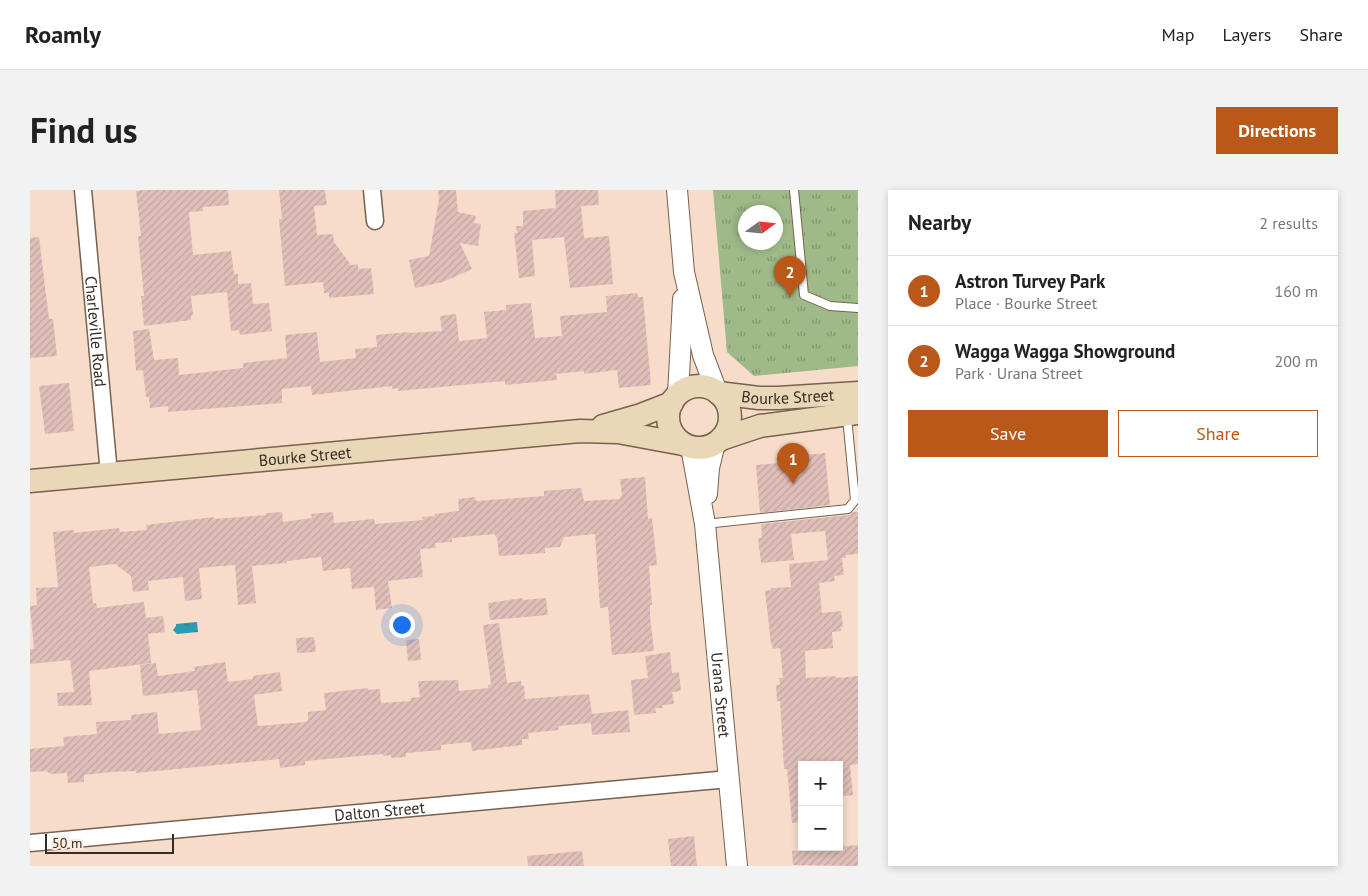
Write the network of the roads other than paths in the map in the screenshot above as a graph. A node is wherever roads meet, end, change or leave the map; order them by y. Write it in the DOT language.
graph roads {
  1 [pos="83,190"];
  2 [pos="372,190"];
  3 [pos="677,190"];
  4 [pos="794,190"];
  5 [pos="375,221"];
  6 [pos="684,272"];
  7 [pos="858,308"];
  8 [pos="717,393"];
  9 [pos="858,393"];
  10 [pos="675,399"];
  11 [pos="852,414"];
  12 [pos="580,431"];
  13 [pos="718,441"];
  14 [pos="687,445"];
  15 [pos="110,474"];
  16 [pos="30,481"];
  17 [pos="705,524"];
  18 [pos="729,780"];
  19 [pos="30,843"];
  20 [pos="737,866"];
  1 -- 15 [label="street, Charleville Road"];
  2 -- 5 [label="street"];
  3 -- 6 [label="street"];
  4 -- 7 [label="lane"];
  6 -- 8 [label="street"];
  6 -- 10 [label="street"];
  8 -- 9 [label="main road, Bourke Street"];
  8 -- 10 [label="main road"];
  8 -- 13 [label="main road"];
  10 -- 12 [label="main road, Bourke Street"];
  10 -- 14 [label="main road"];
  11 -- 13 [label="main road, Bourke Street"];
  11 -- 17 [label="lane"];
  12 -- 14 [label="main road, Bourke Street"];
  12 -- 15 [label="main road, Bourke Street"];
  13 -- 14 [label="main road"];
  13 -- 17 [label="street, Urana Street"];
  14 -- 17 [label="street, Urana Street"];
  15 -- 16 [label="main road, Bourke Street"];
  17 -- 18 [label="street, Urana Street"];
  18 -- 19 [label="street, Dalton Street"];
  18 -- 20 [label="street, Urana Street"];
}
